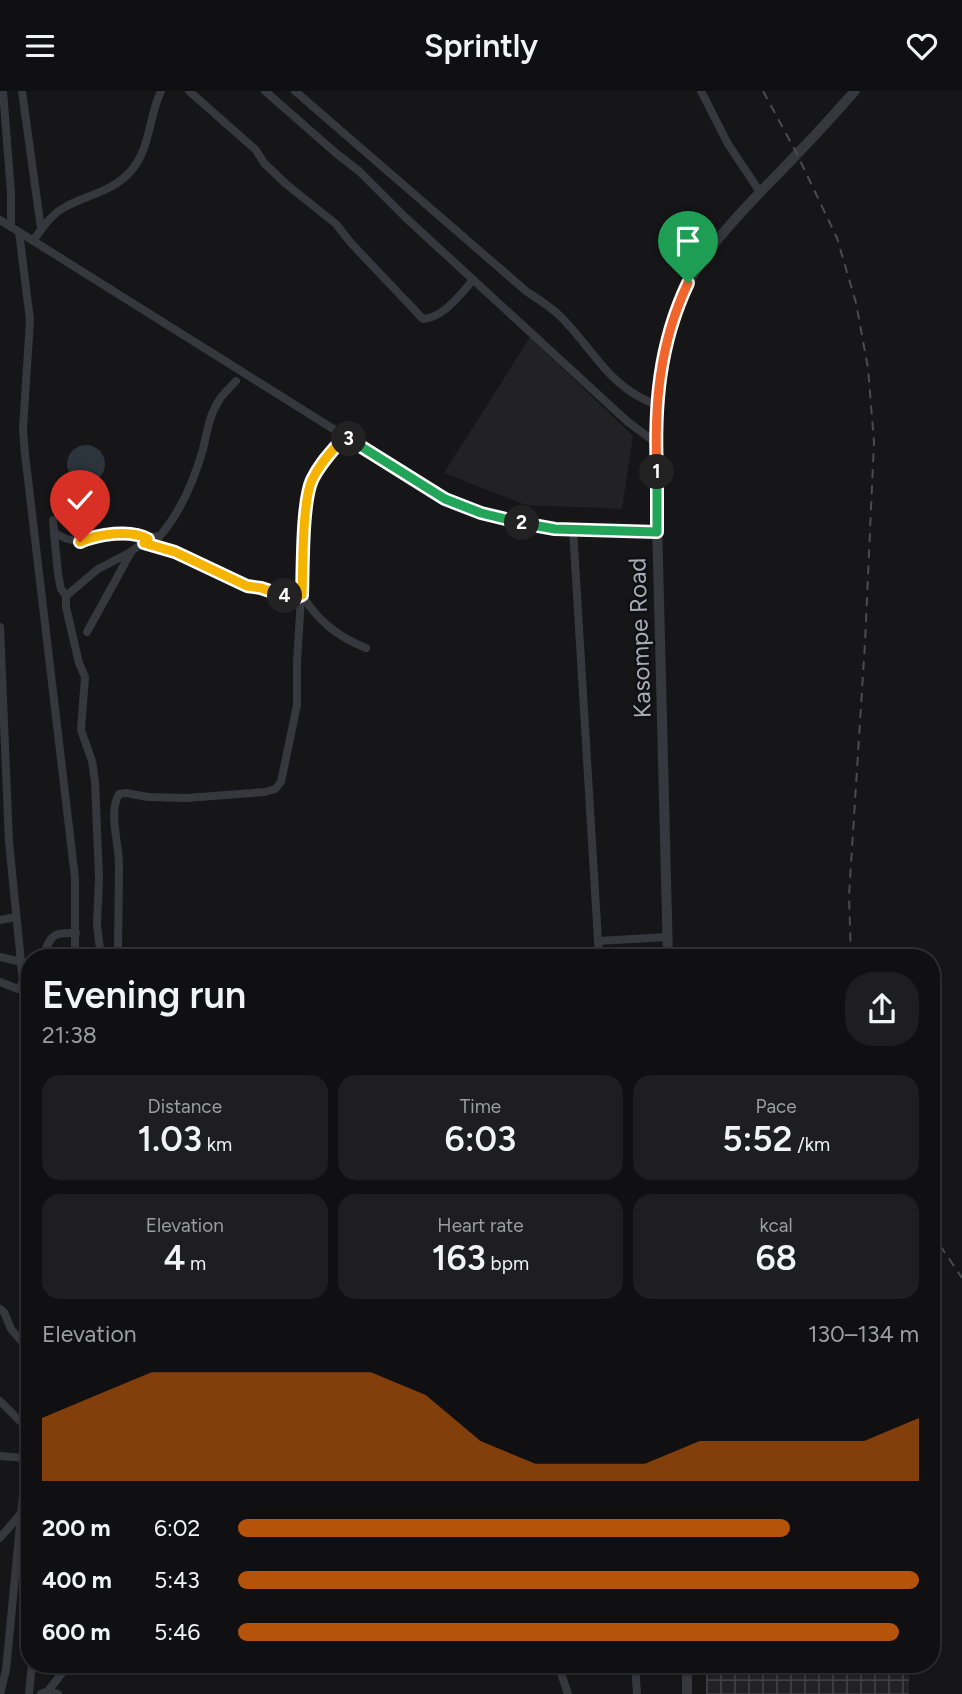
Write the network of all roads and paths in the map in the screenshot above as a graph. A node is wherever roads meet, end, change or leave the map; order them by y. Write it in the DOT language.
graph roads {
  1 [pos="3,91"];
  2 [pos="22,91"];
  3 [pos="161,91"];
  4 [pos="189,91"];
  5 [pos="265,91"];
  6 [pos="295,91"];
  7 [pos="701,91"];
  8 [pos="855,91"];
  9 [pos="760,192"];
  10 [pos="0,220"];
  11 [pos="11,227"];
  12 [pos="41,229"];
  13 [pos="19,232"];
  14 [pos="33,241"];
  15 [pos="473,279"];
  16 [pos="236,381"];
  17 [pos="657,405"];
  18 [pos="345,436"];
  19 [pos="655,442"];
  20 [pos="53,520"];
  21 [pos="573,529"];
  22 [pos="54,532"];
  23 [pos="657,532"];
  24 [pos="146,541"];
  25 [pos="132,551"];
  26 [pos="302,595"];
  27 [pos="66,596"];
  28 [pos="0,627"];
  29 [pos="87,632"];
  30 [pos="1,641"];
  31 [pos="366,648"];
  32 [pos="1,678"];
  33 [pos="16,917"];
  34 [pos="0,920"];
  35 [pos="76,933"];
  36 [pos="667,937"];
  37 [pos="598,941"];
  38 [pos="23,949"];
  39 [pos="46,949"];
  40 [pos="75,949"];
  41 [pos="100,949"];
  42 [pos="118,949"];
  43 [pos="598,949"];
  44 [pos="668,949"];
  45 [pos="0,957"];
  46 [pos="21,962"];
  47 [pos="0,982"];
  48 [pos="21,986"];
  49 [pos="0,1308"];
  50 [pos="21,1341"];
  51 [pos="0,1402"];
  52 [pos="21,1422"];
  53 [pos="0,1456"];
  54 [pos="21,1458"];
  55 [pos="21,1513"];
  56 [pos="21,1530"];
  57 [pos="0,1538"];
  58 [pos="31,1673"];
  59 [pos="61,1673"];
  60 [pos="561,1673"];
  61 [pos="636,1673"];
  62 [pos="687,1673"];
  63 [pos="44,1692"];
  64 [pos="0,1694"];
  65 [pos="29,1694"];
  66 [pos="58,1694"];
  67 [pos="568,1694"];
  68 [pos="637,1694"];
  69 [pos="687,1694"];
  1 -- 11 [label="street"];
  2 -- 12 [label="street"];
  3 -- 12 [label="street"];
  4 -- 15 [label="street"];
  5 -- 15 [label="street"];
  6 -- 17 [label="street"];
  7 -- 9 [label="street"];
  8 -- 9 [label="street, Kasompe Road"];
  9 -- 17 [label="street, Kasompe Road"];
  10 -- 11 [label="street"];
  11 -- 13 [label="street"];
  12 -- 14 [label="street"];
  13 -- 14 [label="street"];
  13 -- 35 [label="street"];
  14 -- 18 [label="street"];
  15 -- 19 [label="street"];
  16 -- 24 [label="street"];
  17 -- 19 [label="street, Kasompe Road"];
  18 -- 21 [label="street"];
  18 -- 26 [label="street"];
  19 -- 23 [label="street, Kasompe Road"];
  20 -- 22 [label="street"];
  21 -- 23 [label="street"];
  21 -- 37 [label="street"];
  22 -- 24 [label="street"];
  22 -- 27 [label="street"];
  23 -- 36 [label="street, Kasompe Road"];
  24 -- 25 [label="street"];
  24 -- 26 [label="street"];
  25 -- 27 [label="street"];
  25 -- 29 [label="street"];
  26 -- 31 [label="street"];
  26 -- 42 [label="street"];
  27 -- 41 [label="street"];
  28 -- 30 [label="street"];
  30 -- 32 [label="street"];
  32 -- 33 [label="street"];
  33 -- 34 [label="street"];
  33 -- 38 [label="street"];
  35 -- 39 [label="street"];
  35 -- 40 [label="street"];
  36 -- 37 [label="street"];
  36 -- 44 [label="street, Kasompe Road"];
  37 -- 43 [label="street"];
  45 -- 46 [label="street"];
  47 -- 48 [label="street"];
  49 -- 50 [label="street"];
  51 -- 52 [label="street"];
  53 -- 54 [label="street"];
  55 -- 57 [label="street"];
  56 -- 64 [label="street"];
  58 -- 65 [label="street"];
  59 -- 63 [label="street"];
  60 -- 67 [label="street"];
  61 -- 68 [label="street"];
  62 -- 69 [label="street"];
  63 -- 66 [label="street"];
}
